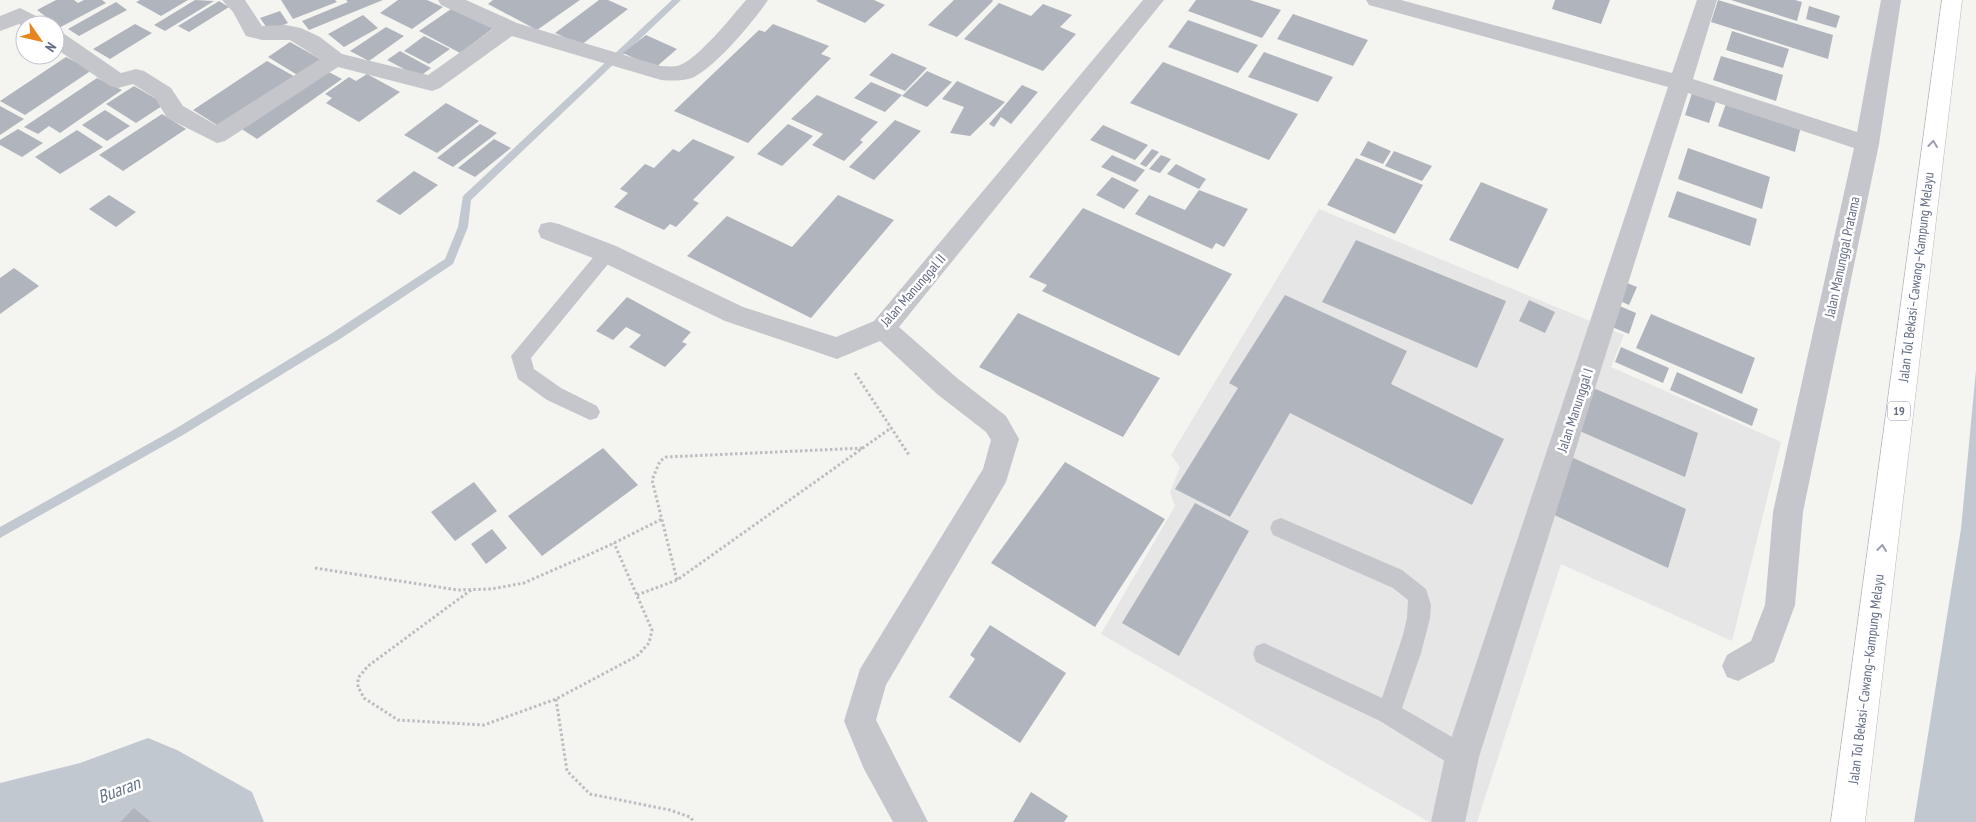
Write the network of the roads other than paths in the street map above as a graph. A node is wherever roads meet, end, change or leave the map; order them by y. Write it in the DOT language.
graph roads {
  1 [pos="232,0"];
  2 [pos="448,0"];
  3 [pos="758,0"];
  4 [pos="1154,0"];
  5 [pos="1376,0"];
  6 [pos="1707,0"];
  7 [pos="1892,0"];
  8 [pos="1952,0"];
  9 [pos="15,17"];
  10 [pos="0,24"];
  11 [pos="510,28"];
  12 [pos="65,45"];
  13 [pos="335,59"];
  14 [pos="1681,83"];
  15 [pos="1866,144"];
  16 [pos="550,231"];
  17 [pos="608,253"];
  18 [pos="882,328"];
  19 [pos="590,412"];
  20 [pos="1281,528"];
  21 [pos="1264,654"];
  22 [pos="1738,666"];
  23 [pos="1388,714"];
  24 [pos="1462,757"];
  25 [pos="911,822"];
  26 [pos="1448,822"];
  27 [pos="1848,822"];
  1 -- 13 [label="street"];
  2 -- 11 [label="street"];
  3 -- 11 [label="street"];
  4 -- 18 [label="street, Jalan Manunggal II"];
  5 -- 14 [label="street"];
  6 -- 14 [label="street, Jalan Manunggal I"];
  7 -- 15 [label="street, Jalan Manunggal Pratama"];
  27 -- 8 [label="highway, Jalan Tol Bekasi–Cawang–Kampung Melayu / 19, one-way"];
  9 -- 10 [label="street"];
  11 -- 13 [label="street"];
  12 -- 13 [label="street"];
  14 -- 15 [label="street"];
  14 -- 24 [label="street, Jalan Manunggal I"];
  15 -- 22 [label="street, Jalan Manunggal Pratama"];
  16 -- 17 [label="street"];
  17 -- 18 [label="street, Jalan Manunggal II"];
  17 -- 19 [label="lane"];
  18 -- 25 [label="street"];
  20 -- 23 [label="lane"];
  21 -- 23 [label="lane"];
  23 -- 24 [label="lane"];
  24 -- 26 [label="street, Jalan Manunggal I"];
}
